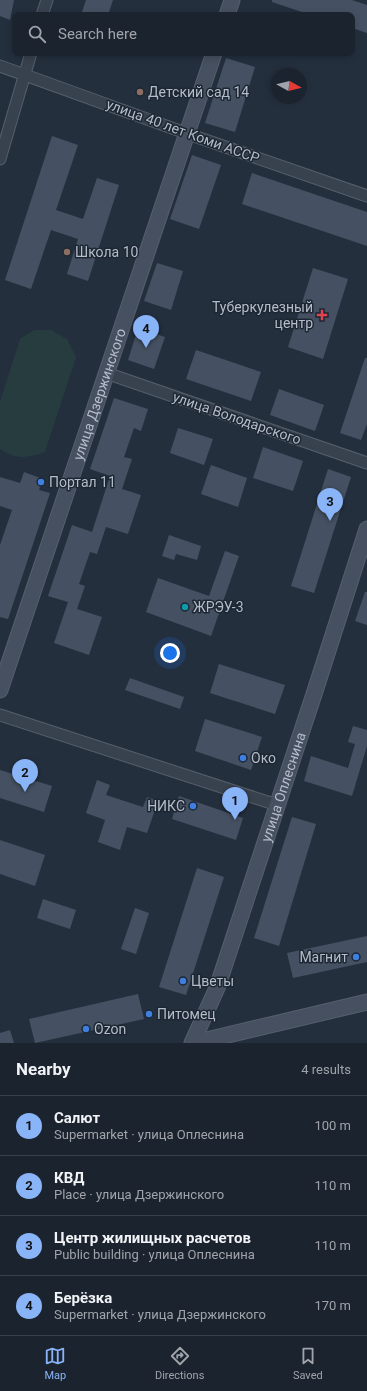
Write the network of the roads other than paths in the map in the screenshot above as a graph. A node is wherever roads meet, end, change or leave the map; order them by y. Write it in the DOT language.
graph roads {
  1 [pos="47,0"];
  2 [pos="232,0"];
  3 [pos="43,12"];
  4 [pos="228,12"];
  5 [pos="30,56"];
  6 [pos="213,56"];
  7 [pos="0,66"];
  8 [pos="24,75"];
  9 [pos="187,133"];
  10 [pos="0,159"];
  11 [pos="367,196"];
  12 [pos="106,373"];
  13 [pos="367,463"];
  14 [pos="367,529"];
  15 [pos="0,690"];
  16 [pos="0,715"];
  17 [pos="277,805"];
  18 [pos="367,1002"];
  19 [pos="193,1043"];
  1 -- 3 [label="street"];
  2 -- 4 [label="street"];
  5 -- 8 [label="street"];
  6 -- 9 [label="street, улица Дзержинского"];
  7 -- 8 [label="street, улица 40 лет Коми АССР"];
  8 -- 9 [label="street, улица 40 лет Коми АССР"];
  8 -- 10 [label="street"];
  9 -- 11 [label="street, улица 40 лет Коми АССР"];
  9 -- 12 [label="street, улица Дзержинского"];
  12 -- 13 [label="street, улица Володарского"];
  12 -- 15 [label="street, улица Дзержинского"];
  14 -- 17 [label="street, улица Оплеснина"];
  16 -- 17 [label="street"];
  17 -- 19 [label="street, улица Оплеснина"];
  18 -- 19 [label="street"];
}
